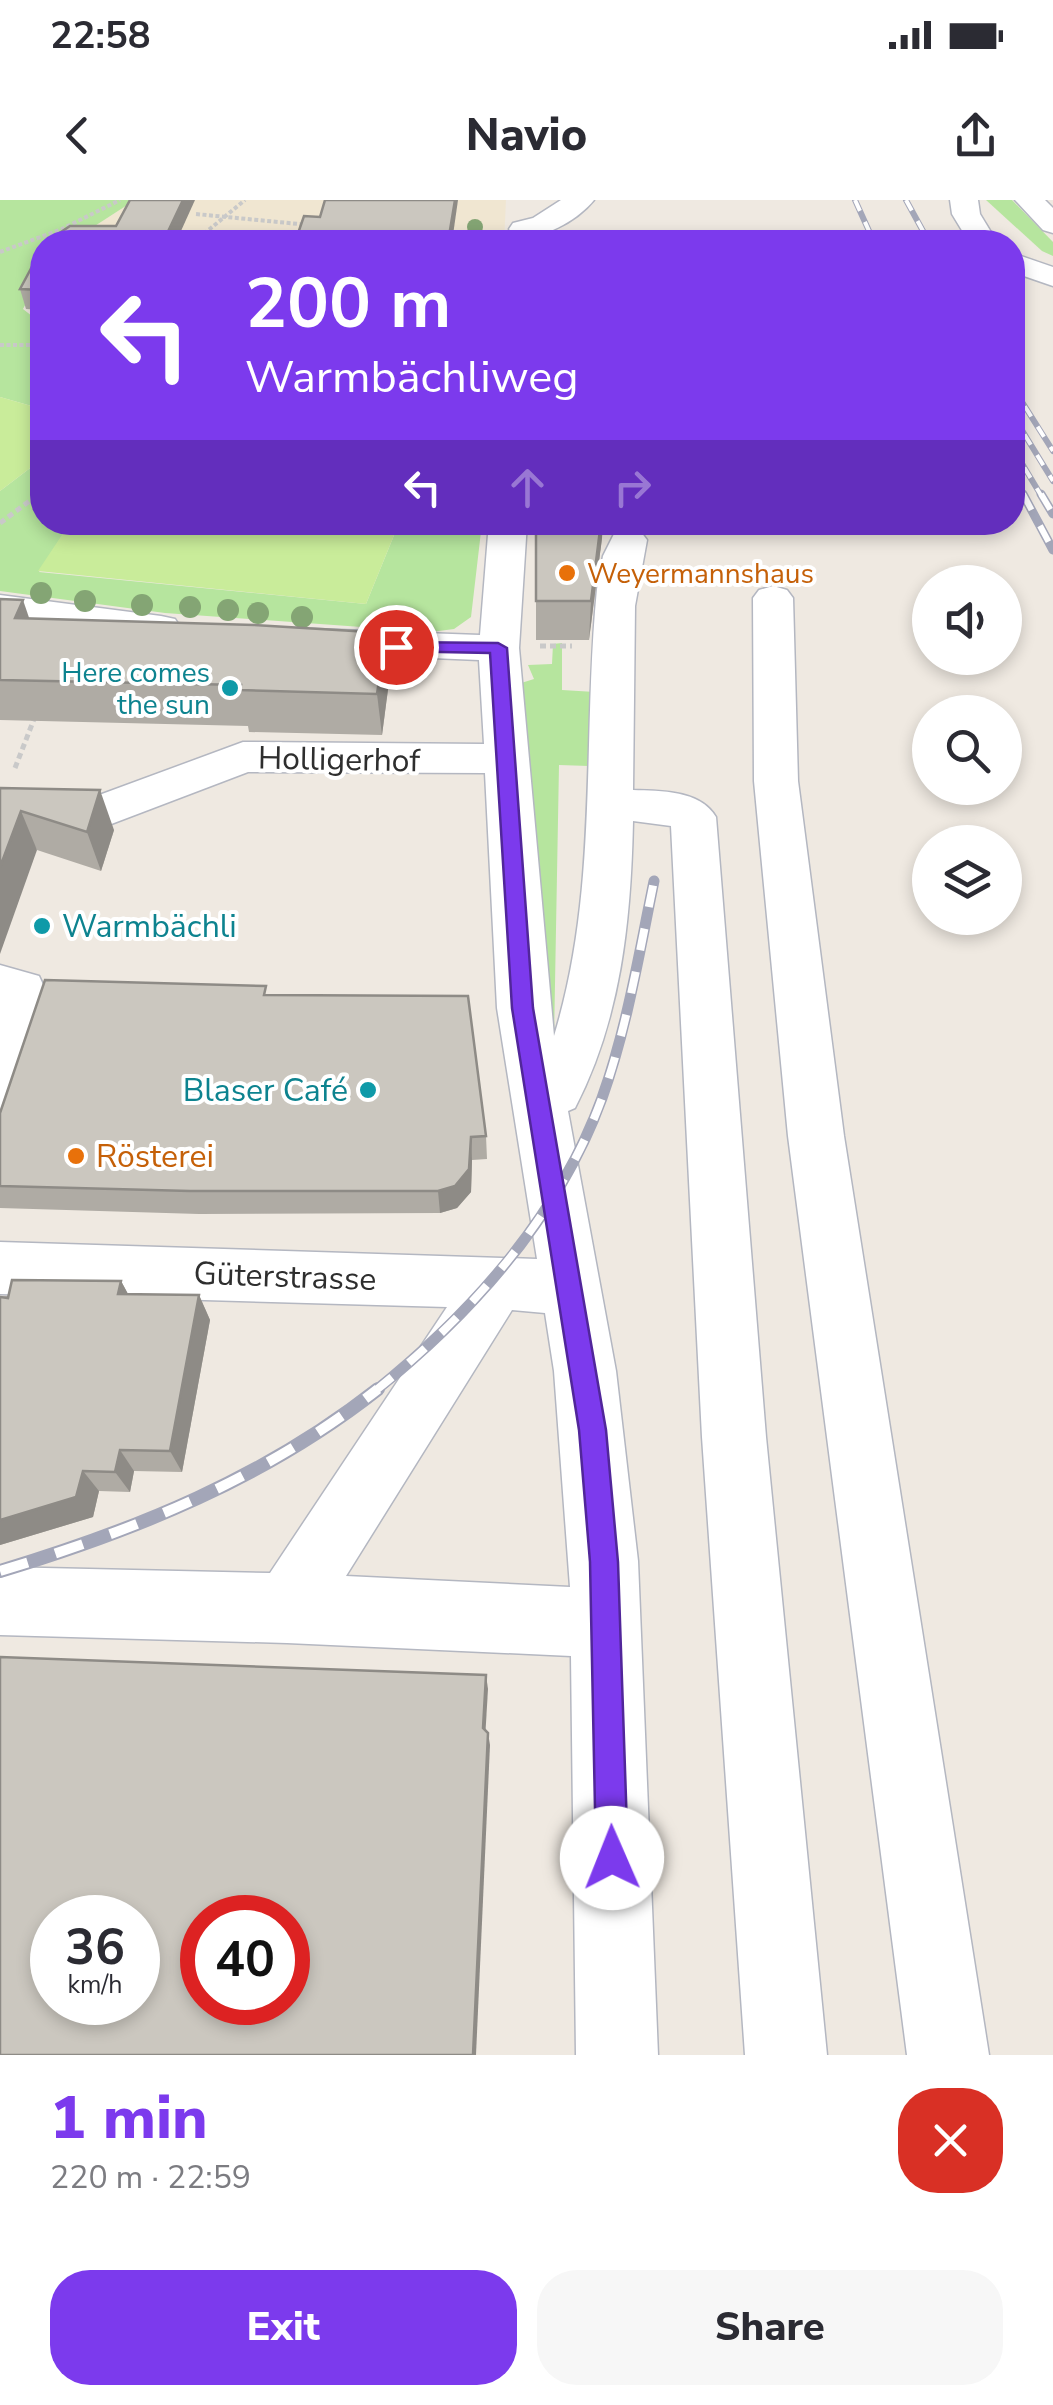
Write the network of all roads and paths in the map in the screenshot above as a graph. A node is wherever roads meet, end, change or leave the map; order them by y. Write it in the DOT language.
graph roads {
  1 [pos="120,200"];
  2 [pos="245,200"];
  3 [pos="580,200"];
  4 [pos="964,200"];
  5 [pos="1029,200"];
  6 [pos="196,214"];
  7 [pos="228,216"];
  8 [pos="523,224"];
  9 [pos="1053,224"];
  10 [pos="324,225"];
  11 [pos="59,230"];
  12 [pos="210,230"];
  13 [pos="976,230"];
  14 [pos="30,241"];
  15 [pos="0,252"];
  16 [pos="1025,267"];
  17 [pos="1053,277"];
  18 [pos="30,345"];
  19 [pos="0,346"];
  20 [pos="30,501"];
  21 [pos="0,523"];
  22 [pos="509,535"];
  23 [pos="628,540"];
  24 [pos="774,598"];
  25 [pos="0,607"];
  26 [pos="196,632"];
  27 [pos="271,638"];
  28 [pos="565,646"];
  29 [pos="518,647"];
  30 [pos="42,699"];
  31 [pos="507,760"];
  32 [pos="608,805"];
  33 [pos="0,806"];
  34 [pos="0,984"];
  35 [pos="9,1035"];
  36 [pos="0,1088"];
  37 [pos="537,1097"];
  38 [pos="0,1268"];
  39 [pos="497,1282"];
  40 [pos="570,1289"];
  41 [pos="0,1601"];
  42 [pos="286,1608"];
  43 [pos="606,1623"];
  44 [pos="617,2055"];
  45 [pos="786,2055"];
  46 [pos="948,2055"];
  1 -- 11 [label="path"];
  2 -- 7 [label="path"];
  3 -- 8 [label="street"];
  4 -- 13 [label="street"];
  5 -- 9 [label="street"];
  6 -- 7 [label="path"];
  7 -- 10 [label="path"];
  7 -- 12 [label="path"];
  14 -- 15 [label="path"];
  16 -- 17 [label="street"];
  18 -- 19 [label="path"];
  20 -- 21 [label="path"];
  22 -- 29 [label="street"];
  23 -- 32 [label="street"];
  24 -- 46 [label="street"];
  25 -- 26 [label="street"];
  27 -- 29 [label="street"];
  28 -- 29 [label="path"];
  29 -- 31 [label="street"];
  30 -- 33 [label="path"];
  31 -- 33 [label="street, Holligerhof"];
  31 -- 37 [label="street"];
  32 -- 37 [label="street"];
  32 -- 45 [label="street"];
  34 -- 35 [label="street"];
  35 -- 36 [label="street"];
  37 -- 40 [label="street"];
  38 -- 39 [label="street, Güterstrasse"];
  39 -- 40 [label="street, Güterstrasse"];
  39 -- 42 [label="street"];
  40 -- 43 [label="street"];
  41 -- 42 [label="street"];
  42 -- 43 [label="street"];
  43 -- 44 [label="street"];
}
